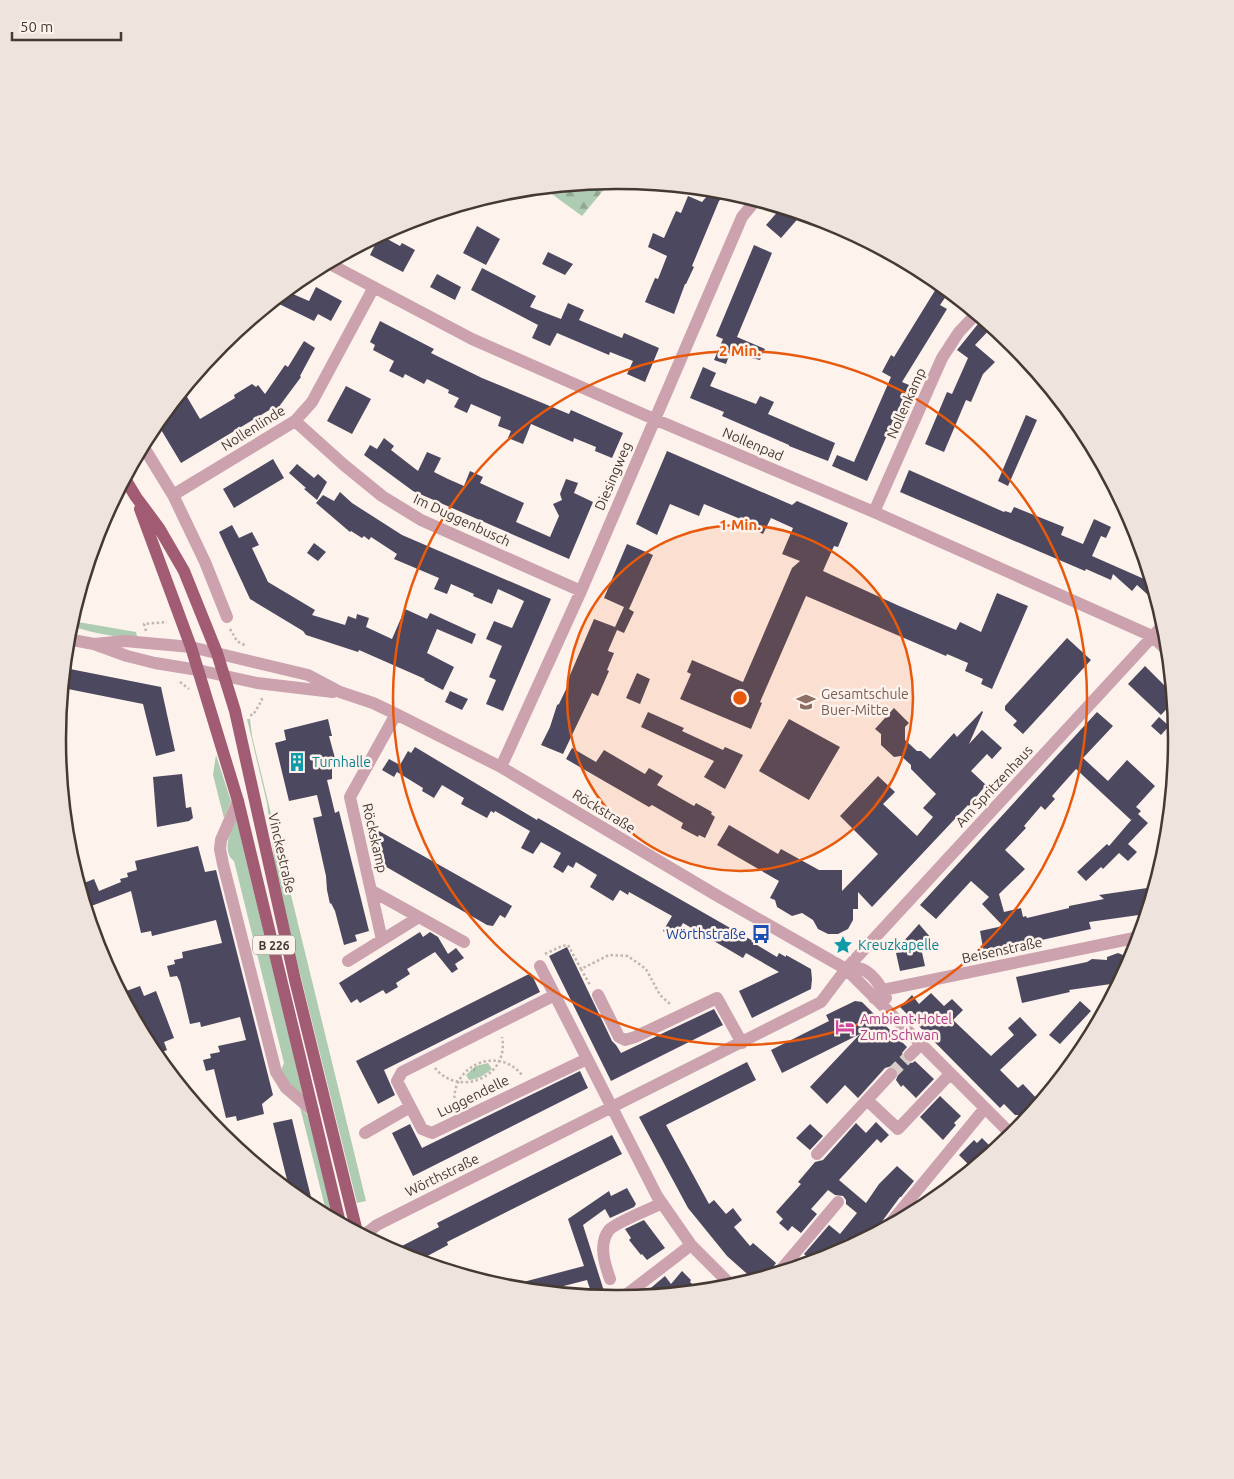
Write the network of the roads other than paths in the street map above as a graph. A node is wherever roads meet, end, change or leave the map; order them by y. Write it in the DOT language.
graph roads {
  1 [pos="751,206"];
  2 [pos="336,267"];
  3 [pos="374,287"];
  4 [pos="972,319"];
  5 [pos="654,419"];
  6 [pos="295,421"];
  7 [pos="147,453"];
  8 [pos="129,485"];
  9 [pos="172,495"];
  10 [pos="136,497"];
  11 [pos="874,512"];
  12 [pos="582,591"];
  13 [pos="227,617"];
  14 [pos="1157,631"];
  15 [pos="1152,636"];
  16 [pos="76,640"];
  17 [pos="1159,642"];
  18 [pos="94,644"];
  19 [pos="191,647"];
  20 [pos="217,653"];
  21 [pos="198,670"];
  22 [pos="224,675"];
  23 [pos="340,692"];
  24 [pos="396,714"];
  25 [pos="501,767"];
  26 [pos="238,801"];
  27 [pos="372,891"];
  28 [pos="419,917"];
  29 [pos="1130,939"];
  30 [pos="382,940"];
  31 [pos="464,942"];
  32 [pos="348,961"];
  33 [pos="540,966"];
  34 [pos="846,969"];
  35 [pos="878,994"];
  36 [pos="555,995"];
  37 [pos="598,995"];
  38 [pos="742,1043"];
  39 [pos="920,1044"];
  40 [pos="910,1055"];
  41 [pos="586,1058"];
  42 [pos="891,1074"];
  43 [pos="950,1074"];
  44 [pos="868,1100"];
  45 [pos="410,1107"];
  46 [pos="612,1108"];
  47 [pos="985,1108"];
  48 [pos="313,1111"];
  49 [pos="1006,1129"];
  50 [pos="365,1133"];
  51 [pos="817,1154"];
  52 [pos="838,1202"];
  53 [pos="662,1203"];
  54 [pos="900,1211"];
  55 [pos="338,1213"];
  56 [pos="355,1223"];
  57 [pos="370,1231"];
  58 [pos="691,1245"];
  59 [pos="786,1263"];
  60 [pos="610,1279"];
  61 [pos="726,1280"];
  62 [pos="633,1290"];
  1 -- 5 [label="street, Diesingweg"];
  2 -- 3 [label="street, Nollenpad"];
  3 -- 5 [label="street, Nollenpad"];
  3 -- 6 [label="street, Nollenlinde"];
  4 -- 11 [label="street, Nollenkamp"];
  5 -- 11 [label="street, Nollenpad"];
  5 -- 12 [label="street, Diesingweg"];
  6 -- 9 [label="street, Nollenlinde"];
  6 -- 12 [label="street, Im Duggenbusch"];
  7 -- 9 [label="street"];
  8 -- 10 [label="main road, Vinckestraße / B 226"];
  9 -- 13 [label="street"];
  10 -- 19 [label="main road, Vinckestraße / B 226"];
  10 -- 20 [label="main road, Vinckestraße / B 226"];
  11 -- 15 [label="street, Nollenpad"];
  12 -- 25 [label="street, Diesingweg"];
  14 -- 15 [label="street, Am Spritzenhaus"];
  15 -- 17 [label="street, Nollenpad"];
  15 -- 34 [label="street, Am Spritzenhaus"];
  16 -- 18 [label="street"];
  18 -- 19 [label="street, Röckstraße"];
  18 -- 21 [label="street, Röckstraße"];
  19 -- 20 [label="street, Röckstraße"];
  19 -- 21 [label="main road, Vinckestraße / B 226"];
  20 -- 22 [label="main road, Vinckestraße / B 226"];
  20 -- 23 [label="street, Röckstraße"];
  21 -- 22 [label="street, Röckstraße"];
  21 -- 26 [label="main road, Vinckestraße / B 226"];
  22 -- 23 [label="street, Röckstraße"];
  22 -- 56 [label="main road, Vinckestraße / B 226"];
  23 -- 24 [label="street, Röckstraße"];
  24 -- 25 [label="street, Röckstraße"];
  24 -- 27 [label="street, Röckskamp"];
  25 -- 34 [label="street, Röckstraße"];
  26 -- 48 [label="main road, Vinckestraße / B 226"];
  26 -- 48 [label="street"];
  27 -- 28 [label="street, Röckskamp"];
  27 -- 30 [label="street, Röckskamp"];
  28 -- 30 [label="street"];
  28 -- 31 [label="street, Röckskamp"];
  29 -- 35 [label="street, Beisenstraße"];
  30 -- 32 [label="street"];
  33 -- 36 [label="street"];
  34 -- 35 [label="street, Röckstraße"];
  34 -- 38 [label="street, Wörthstraße"];
  35 -- 39 [label="street, Röckstraße"];
  36 -- 41 [label="street"];
  36 -- 45 [label="street, Luggendelle"];
  37 -- 38 [label="street"];
  38 -- 46 [label="street, Wörthstraße"];
  39 -- 40 [label="street"];
  39 -- 43 [label="street, Röckstraße"];
  41 -- 45 [label="street, Luggendelle"];
  41 -- 46 [label="street"];
  42 -- 44 [label="street"];
  43 -- 44 [label="street"];
  43 -- 47 [label="street, Röckstraße"];
  44 -- 51 [label="street"];
  45 -- 50 [label="street"];
  46 -- 53 [label="street"];
  46 -- 57 [label="street, Wörthstraße"];
  47 -- 49 [label="street, Röckstraße"];
  47 -- 54 [label="street"];
  48 -- 55 [label="main road, Vinckestraße / B 226"];
  52 -- 59 [label="street"];
  53 -- 58 [label="street"];
  53 -- 60 [label="street"];
  58 -- 61 [label="street"];
  58 -- 62 [label="street"];
}
